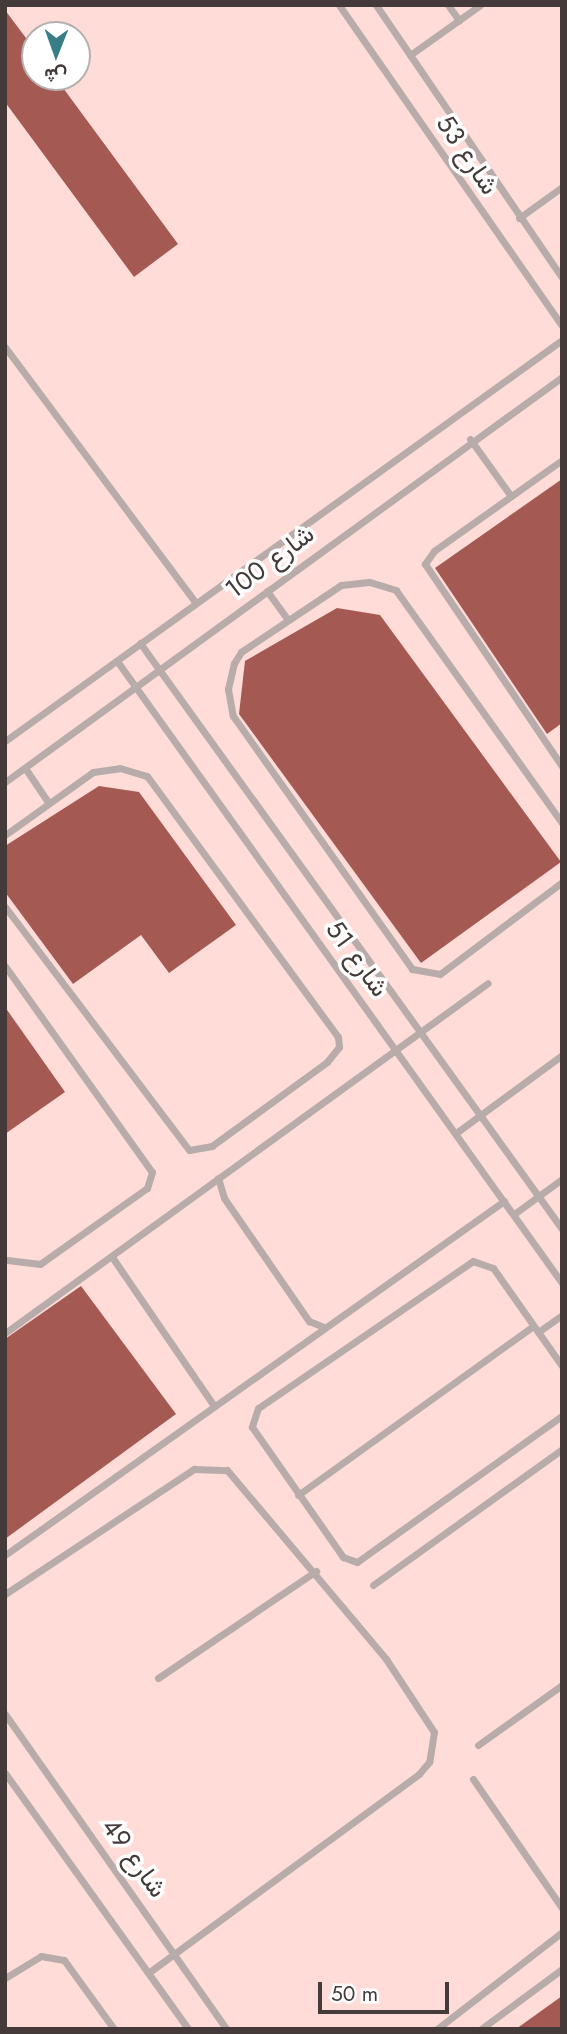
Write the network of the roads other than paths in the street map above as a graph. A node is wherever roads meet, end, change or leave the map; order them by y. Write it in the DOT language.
graph roads {
  1 [pos="339,5"];
  2 [pos="376,5"];
  3 [pos="449,5"];
  4 [pos="480,5"];
  5 [pos="459,20"];
  6 [pos="410,55"];
  7 [pos="562,187"];
  8 [pos="519,218"];
  9 [pos="562,278"];
  10 [pos="562,327"];
  11 [pos="562,340"];
  12 [pos="5,347"];
  13 [pos="562,377"];
  14 [pos="470,439"];
  15 [pos="562,460"];
  16 [pos="511,496"];
  17 [pos="267,591"];
  18 [pos="195,602"];
  19 [pos="287,619"];
  20 [pos="140,643"];
  21 [pos="117,660"];
  22 [pos="160,669"];
  23 [pos="137,686"];
  24 [pos="5,741"];
  25 [pos="562,766"];
  26 [pos="25,768"];
  27 [pos="5,782"];
  28 [pos="48,802"];
  29 [pos="562,823"];
  30 [pos="5,835"];
  31 [pos="562,882"];
  32 [pos="5,907"];
  33 [pos="5,966"];
  34 [pos="488,983"];
  35 [pos="420,1030"];
  36 [pos="395,1048"];
  37 [pos="562,1055"];
  38 [pos="480,1115"];
  39 [pos="456,1133"];
  40 [pos="218,1178"];
  41 [pos="562,1179"];
  42 [pos="538,1196"];
  43 [pos="504,1201"];
  44 [pos="513,1214"];
  45 [pos="562,1229"];
  46 [pos="112,1257"];
  47 [pos="5,1260"];
  48 [pos="562,1283"];
  49 [pos="562,1315"];
  50 [pos="324,1327"];
  51 [pos="536,1329"];
  52 [pos="5,1333"];
  53 [pos="562,1366"];
  54 [pos="214,1406"];
  55 [pos="562,1416"];
  56 [pos="562,1449"];
  57 [pos="298,1495"];
  58 [pos="5,1555"];
  59 [pos="316,1572"];
  60 [pos="373,1585"];
  61 [pos="5,1594"];
  62 [pos="158,1678"];
  63 [pos="562,1685"];
  64 [pos="7,1720"];
  65 [pos="478,1745"];
  66 [pos="5,1773"];
  67 [pos="473,1779"];
  68 [pos="562,1908"];
  69 [pos="562,1932"];
  70 [pos="176,1953"];
  71 [pos="562,1969"];
  72 [pos="149,1972"];
  73 [pos="5,1979"];
  74 [pos="114,2029"];
  75 [pos="188,2029"];
  76 [pos="226,2029"];
  77 [pos="437,2029"];
  78 [pos="481,2029"];
  1 -- 10 [label="lane, شارع 53"];
  2 -- 6 [label="lane, شارع 53"];
  3 -- 5 [label="lane"];
  4 -- 5 [label="lane"];
  5 -- 6 [label="lane"];
  6 -- 8 [label="lane, شارع 53"];
  7 -- 8 [label="lane"];
  8 -- 9 [label="lane, شارع 53"];
  11 -- 18 [label="lane, شارع 100"];
  12 -- 18 [label="lane"];
  13 -- 14 [label="lane, شارع 100"];
  14 -- 16 [label="lane"];
  14 -- 17 [label="lane, شارع 100"];
  15 -- 16 [label="lane"];
  16 -- 25 [label="lane"];
  17 -- 19 [label="lane"];
  17 -- 22 [label="lane, شارع 100"];
  18 -- 20 [label="lane, شارع 100"];
  19 -- 29 [label="lane"];
  19 -- 31 [label="lane"];
  20 -- 21 [label="lane, شارع 100"];
  20 -- 22 [label="lane, شارع 51"];
  21 -- 23 [label="lane, شارع 51"];
  21 -- 24 [label="lane, شارع 100"];
  22 -- 23 [label="lane, شارع 100"];
  22 -- 35 [label="lane, شارع 51"];
  23 -- 26 [label="lane, شارع 100"];
  23 -- 36 [label="lane, شارع 51"];
  26 -- 27 [label="lane, شارع 100"];
  26 -- 28 [label="lane"];
  28 -- 30 [label="lane"];
  28 -- 32 [label="lane"];
  33 -- 47 [label="lane"];
  34 -- 35 [label="lane"];
  35 -- 36 [label="lane"];
  35 -- 38 [label="lane, شارع 51"];
  36 -- 39 [label="lane, شارع 51"];
  36 -- 40 [label="lane"];
  37 -- 38 [label="lane"];
  38 -- 39 [label="lane"];
  38 -- 42 [label="lane, شارع 51"];
  39 -- 43 [label="lane, شارع 51"];
  40 -- 46 [label="lane"];
  40 -- 50 [label="lane"];
  41 -- 42 [label="lane"];
  42 -- 44 [label="lane"];
  42 -- 45 [label="lane, شارع 51"];
  43 -- 44 [label="lane, شارع 51"];
  43 -- 50 [label="lane"];
  44 -- 48 [label="lane, شارع 51"];
  46 -- 52 [label="lane"];
  46 -- 54 [label="lane"];
  49 -- 51 [label="lane"];
  50 -- 54 [label="lane"];
  51 -- 53 [label="lane"];
  51 -- 57 [label="lane"];
  51 -- 57 [label="lane"];
  54 -- 58 [label="lane"];
  55 -- 57 [label="lane"];
  56 -- 60 [label="lane"];
  59 -- 61 [label="lane"];
  59 -- 62 [label="lane"];
  59 -- 70 [label="lane"];
  63 -- 65 [label="lane"];
  64 -- 70 [label="lane, شارع 49"];
  66 -- 72 [label="lane, شارع 49"];
  67 -- 68 [label="lane"];
  69 -- 77 [label="lane"];
  70 -- 72 [label="lane"];
  70 -- 76 [label="lane, شارع 49"];
  71 -- 78 [label="lane"];
  72 -- 75 [label="lane, شارع 49"];
  73 -- 74 [label="lane"];
}
